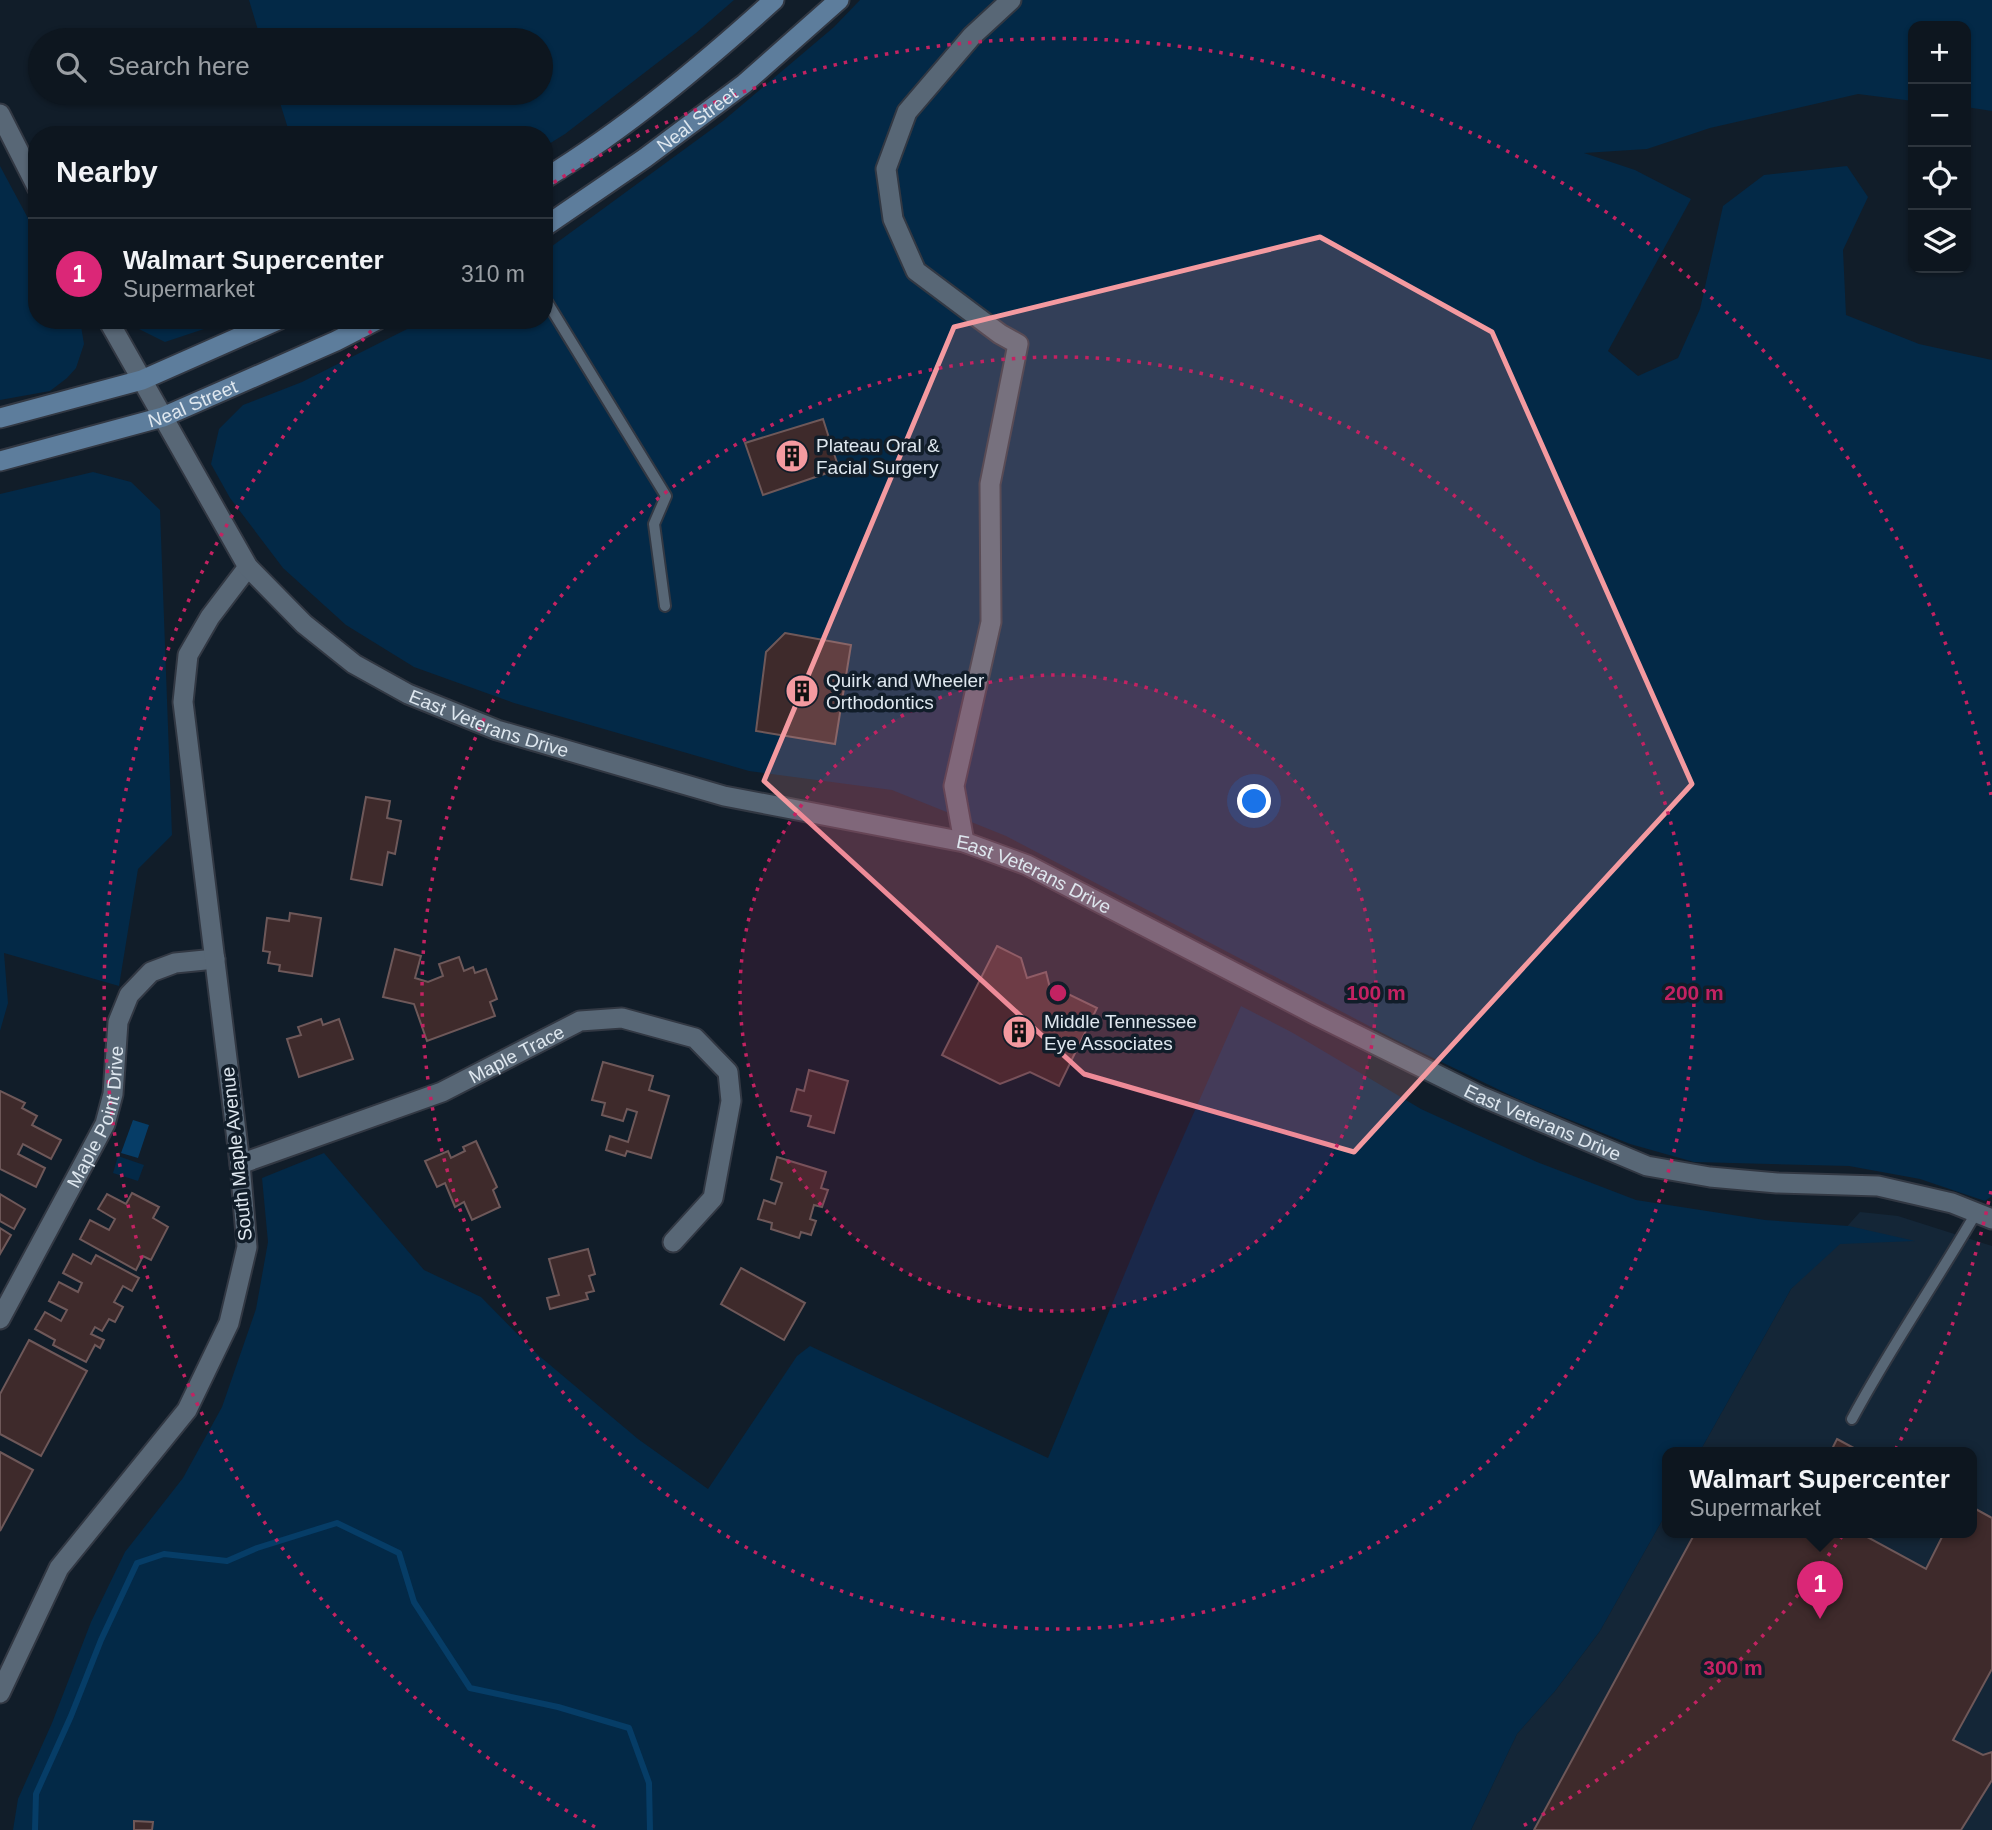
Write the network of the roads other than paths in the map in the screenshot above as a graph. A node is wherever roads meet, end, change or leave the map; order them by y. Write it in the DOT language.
graph roads {
  1 [pos="775,0"];
  2 [pos="839,0"];
  3 [pos="1011,0"];
  4 [pos="0,114"];
  5 [pos="28,169"];
  6 [pos="553,173"];
  7 [pos="553,221"];
  8 [pos="553,312"];
  9 [pos="113,329"];
  10 [pos="258,329"];
  11 [pos="359,329"];
  12 [pos="142,380"];
  13 [pos="163,417"];
  14 [pos="0,418"];
  15 [pos="0,461"];
  16 [pos="248,567"];
  17 [pos="665,606"];
  18 [pos="964,842"];
  19 [pos="215,958"];
  20 [pos="240,1164"];
  21 [pos="1984,1216"];
  22 [pos="673,1242"];
  23 [pos="0,1319"];
  24 [pos="1852,1419"];
  25 [pos="0,1693"];
  1 -- 6 [label="main road"];
  2 -- 7 [label="main road, Neal Street"];
  3 -- 18 [label="street"];
  4 -- 5 [label="street"];
  8 -- 17 [label="lane"];
  9 -- 12 [label="street"];
  10 -- 12 [label="main road, Neal Street"];
  11 -- 13 [label="main road, Neal Street"];
  12 -- 13 [label="street"];
  12 -- 14 [label="main road, Neal Street"];
  13 -- 15 [label="main road, Neal Street"];
  13 -- 16 [label="street, East Veterans Drive"];
  16 -- 18 [label="street, East Veterans Drive"];
  16 -- 19 [label="street, South Maple Avenue"];
  18 -- 21 [label="street, East Veterans Drive"];
  19 -- 20 [label="street, South Maple Avenue"];
  19 -- 23 [label="street, Maple Point Drive"];
  20 -- 22 [label="street, Maple Trace"];
  20 -- 25 [label="street, South Maple Avenue"];
  21 -- 24 [label="lane"];
}
